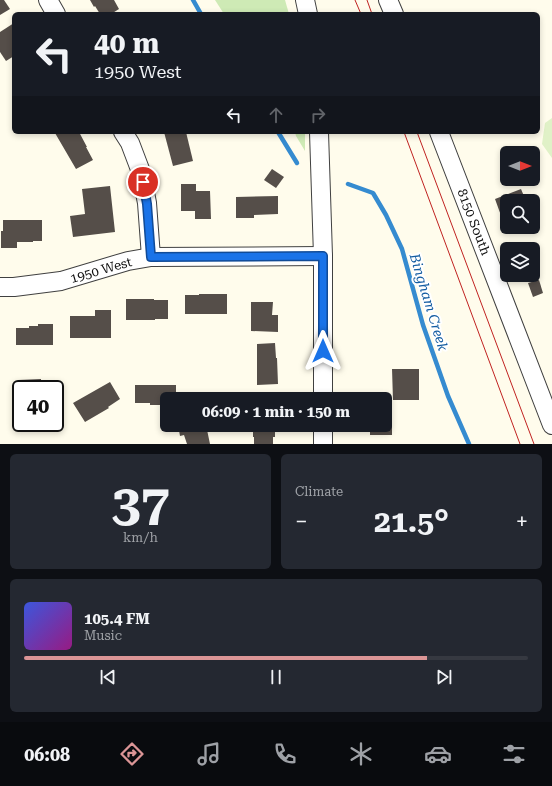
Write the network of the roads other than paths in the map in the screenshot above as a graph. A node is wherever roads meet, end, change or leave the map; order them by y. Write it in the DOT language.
graph roads {
  1 [pos="48,0"];
  2 [pos="304,0"];
  3 [pos="388,0"];
  4 [pos="55,12"];
  5 [pos="307,12"];
  6 [pos="393,12"];
  7 [pos="125,134"];
  8 [pos="320,134"];
  9 [pos="440,134"];
  10 [pos="323,256"];
  11 [pos="151,257"];
  12 [pos="0,288"];
  13 [pos="323,392"];
  14 [pos="552,425"];
  15 [pos="323,432"];
  16 [pos="323,444"];
  1 -- 4 [label="street"];
  2 -- 5 [label="street"];
  3 -- 6 [label="street"];
  7 -- 11 [label="street"];
  8 -- 10 [label="street"];
  9 -- 14 [label="street, 8150 South"];
  10 -- 11 [label="street, 1950 West"];
  10 -- 13 [label="street"];
  11 -- 12 [label="street, 1950 West"];
  15 -- 16 [label="street"];
}
